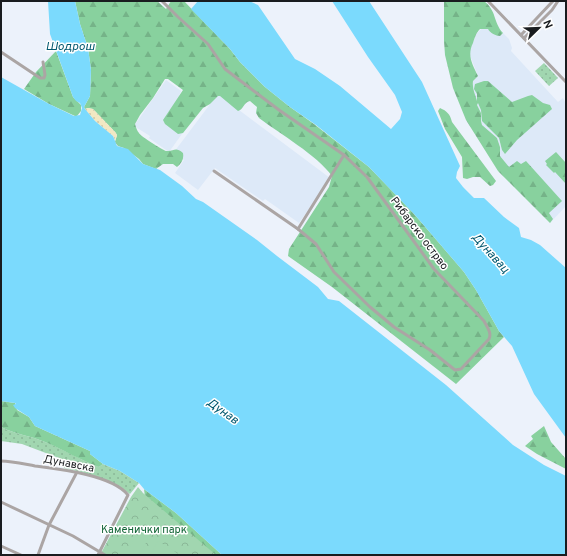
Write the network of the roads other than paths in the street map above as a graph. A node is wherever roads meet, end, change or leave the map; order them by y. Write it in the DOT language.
graph roads {
  1 [pos="162,1"];
  2 [pos="488,1"];
  3 [pos="553,1"];
  4 [pos="558,1"];
  5 [pos="521,34"];
  6 [pos="524,38"];
  7 [pos="1,52"];
  8 [pos="43,62"];
  9 [pos="566,82"];
  10 [pos="344,155"];
  11 [pos="214,171"];
  12 [pos="298,229"];
  13 [pos="1,461"];
  14 [pos="77,472"];
  15 [pos="1,502"];
  16 [pos="49,525"];
  17 [pos="1,546"];
  18 [pos="98,553"];
  19 [pos="21,555"];
  20 [pos="38,555"];
  21 [pos="105,555"];
  1 -- 10 [label="street, Рибарско острво"];
  2 -- 5 [label="street"];
  3 -- 5 [label="street"];
  4 -- 6 [label="street"];
  5 -- 6 [label="street"];
  6 -- 9 [label="street"];
  7 -- 8 [label="street"];
  10 -- 12 [label="street"];
  10 -- 12 [label="street, Рибарско острво"];
  11 -- 12 [label="street"];
  13 -- 14 [label="street, Дунавска"];
  14 -- 16 [label="street"];
  14 -- 18 [label="street, Дунавска"];
  15 -- 16 [label="street"];
  16 -- 18 [label="street"];
  16 -- 20 [label="street"];
  17 -- 19 [label="street"];
  18 -- 21 [label="street"];
}
